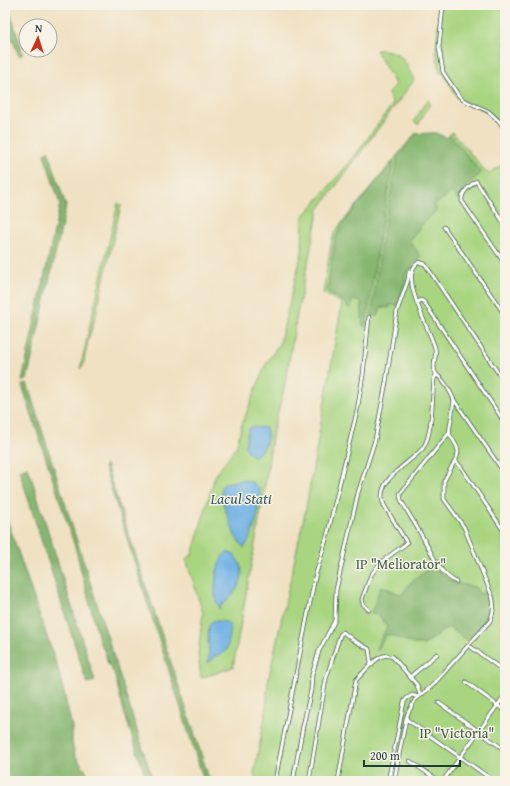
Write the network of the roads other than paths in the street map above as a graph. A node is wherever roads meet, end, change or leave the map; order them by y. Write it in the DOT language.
graph roads {
  1 [pos="443,5"];
  2 [pos="505,130"];
  3 [pos="505,225"];
  4 [pos="444,227"];
  5 [pos="505,264"];
  6 [pos="412,272"];
  7 [pos="417,303"];
  8 [pos="505,315"];
  9 [pos="369,317"];
  10 [pos="436,375"];
  11 [pos="505,384"];
  12 [pos="454,400"];
  13 [pos="505,423"];
  14 [pos="449,433"];
  15 [pos="455,460"];
  16 [pos="505,474"];
  17 [pos="505,533"];
  18 [pos="456,582"];
  19 [pos="369,610"];
  20 [pos="471,647"];
  21 [pos="436,654"];
  22 [pos="372,665"];
  23 [pos="505,672"];
  24 [pos="410,677"];
  25 [pos="466,682"];
  26 [pos="505,695"];
  27 [pos="419,696"];
  28 [pos="439,703"];
  29 [pos="498,705"];
  30 [pos="505,711"];
  31 [pos="406,719"];
  32 [pos="479,732"];
  33 [pos="505,750"];
  34 [pos="460,757"];
  35 [pos="410,761"];
  36 [pos="275,781"];
  37 [pos="293,781"];
  38 [pos="309,781"];
  39 [pos="338,781"];
  40 [pos="388,781"];
  41 [pos="394,781"];
  42 [pos="439,781"];
  43 [pos="443,781"];
  44 [pos="494,781"];
  1 -- 2 [label="street"];
  3 -- 5 [label="street"];
  4 -- 8 [label="street"];
  6 -- 7 [label="street"];
  6 -- 11 [label="street"];
  6 -- 37 [label="street"];
  7 -- 10 [label="street"];
  7 -- 13 [label="street"];
  9 -- 36 [label="street"];
  10 -- 12 [label="street"];
  10 -- 19 [label="street"];
  12 -- 14 [label="street"];
  12 -- 16 [label="street"];
  14 -- 15 [label="street"];
  14 -- 18 [label="street"];
  15 -- 17 [label="street"];
  15 -- 27 [label="street"];
  20 -- 23 [label="street"];
  21 -- 24 [label="street"];
  22 -- 24 [label="street"];
  22 -- 38 [label="street"];
  22 -- 39 [label="street"];
  24 -- 27 [label="street"];
  25 -- 29 [label="street"];
  26 -- 29 [label="street"];
  27 -- 31 [label="street"];
  27 -- 40 [label="street"];
  28 -- 32 [label="street"];
  29 -- 30 [label="street"];
  29 -- 32 [label="street"];
  31 -- 34 [label="street"];
  31 -- 41 [label="street"];
  32 -- 33 [label="street"];
  32 -- 34 [label="street"];
  34 -- 43 [label="street"];
  34 -- 44 [label="street"];
  35 -- 42 [label="street"];
}
